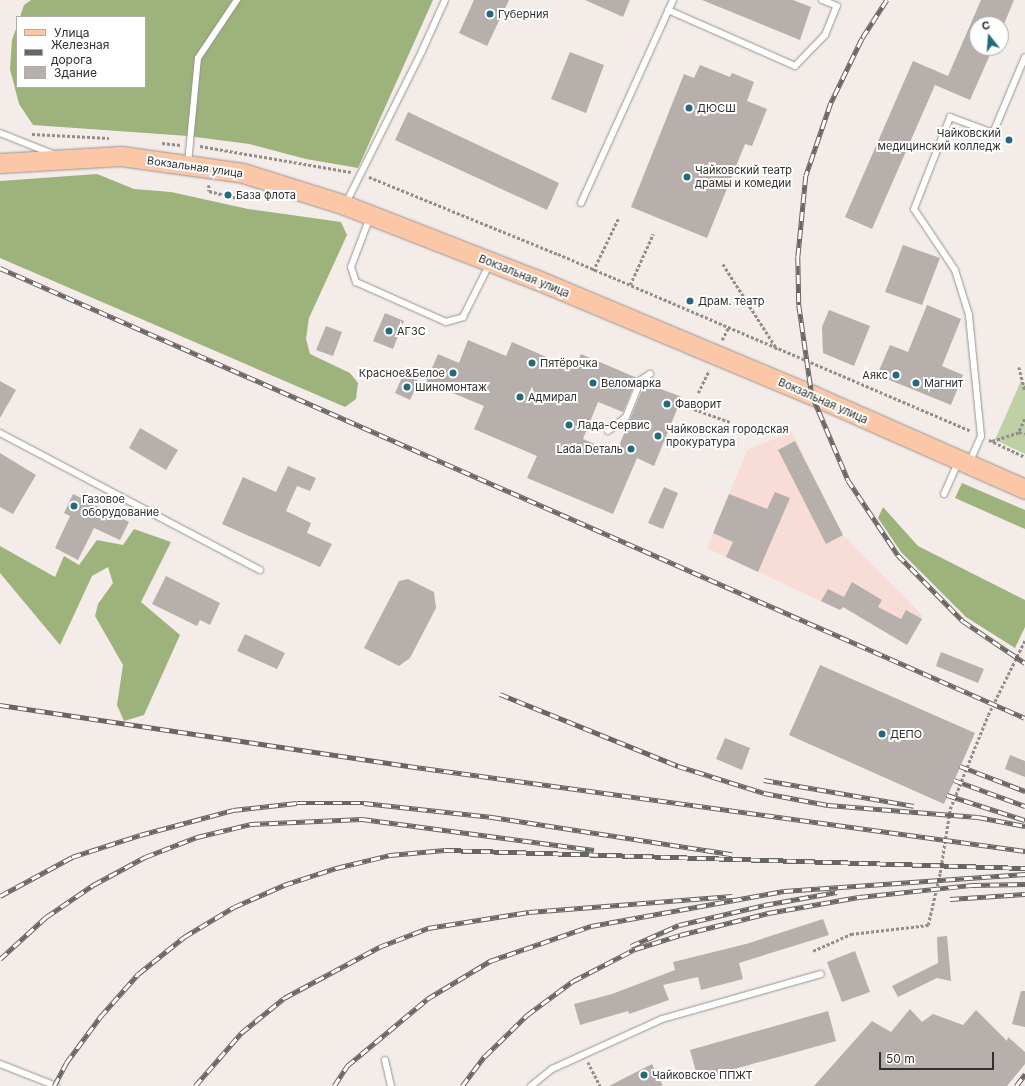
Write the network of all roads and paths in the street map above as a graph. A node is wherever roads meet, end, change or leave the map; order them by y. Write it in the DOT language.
graph roads {
  1 [pos="237,0"];
  2 [pos="445,0"];
  3 [pos="673,0"];
  4 [pos="822,0"];
  5 [pos="668,10"];
  6 [pos="1025,57"];
  7 [pos="0,133"];
  8 [pos="63,158"];
  9 [pos="0,164"];
  10 [pos="188,165"];
  11 [pos="581,203"];
  12 [pos="345,204"];
  13 [pos="371,214"];
  14 [pos="618,219"];
  15 [pos="653,234"];
  16 [pos="491,262"];
  17 [pos="723,264"];
  18 [pos="593,271"];
  19 [pos="630,285"];
  20 [pos="777,349"];
  21 [pos="1019,367"];
  22 [pos="650,374"];
  23 [pos="1025,390"];
  24 [pos="680,404"];
  25 [pos="1025,419"];
  26 [pos="730,422"];
  27 [pos="608,431"];
  28 [pos="1019,432"];
  29 [pos="0,433"];
  30 [pos="1025,434"];
  31 [pos="665,439"];
  32 [pos="992,441"];
  33 [pos="678,445"];
  34 [pos="963,463"];
  35 [pos="1025,489"];
  36 [pos="944,494"];
  37 [pos="260,570"];
  38 [pos="1025,640"];
  39 [pos="813,951"];
  40 [pos="821,974"];
  41 [pos="585,1054"];
  42 [pos="384,1060"];
  43 [pos="0,1064"];
  44 [pos="56,1086"];
  45 [pos="391,1086"];
  46 [pos="531,1086"];
  47 [pos="600,1086"];
  1 -- 10 [label="lane"];
  2 -- 12 [label="lane"];
  3 -- 5 [label="lane"];
  4 -- 5 [label="lane"];
  5 -- 11 [label="lane"];
  6 -- 34 [label="lane"];
  7 -- 8 [label="lane"];
  8 -- 9 [label="main road, Вокзальная улица"];
  8 -- 10 [label="main road, Вокзальная улица"];
  10 -- 12 [label="main road, Вокзальная улица"];
  12 -- 13 [label="main road, Вокзальная улица"];
  13 -- 16 [label="main road, Вокзальная улица"];
  13 -- 16 [label="lane"];
  14 -- 18 [label="path"];
  15 -- 19 [label="path"];
  16 -- 34 [label="main road, Вокзальная улица"];
  17 -- 20 [label="path"];
  21 -- 23 [label="path"];
  22 -- 27 [label="lane"];
  24 -- 26 [label="path"];
  25 -- 28 [label="path"];
  28 -- 30 [label="path"];
  28 -- 32 [label="path"];
  29 -- 37 [label="lane"];
  31 -- 33 [label="path"];
  34 -- 35 [label="main road, Вокзальная улица"];
  34 -- 36 [label="lane"];
  38 -- 39 [label="path"];
  40 -- 41 [label="lane"];
  41 -- 46 [label="lane"];
  41 -- 47 [label="path"];
  42 -- 45 [label="lane"];
  43 -- 44 [label="lane"];
}
